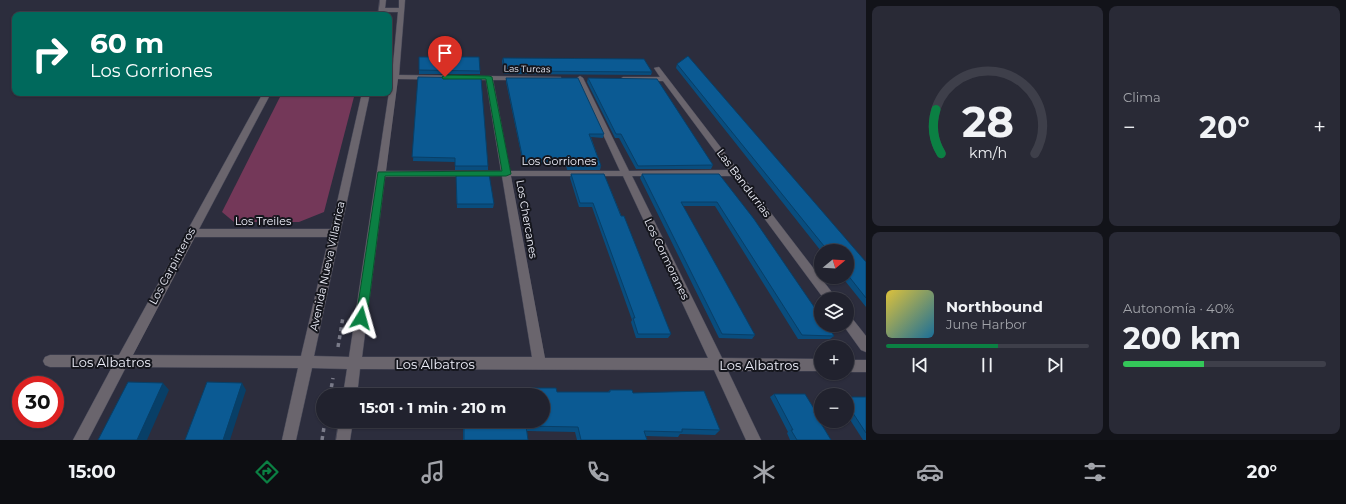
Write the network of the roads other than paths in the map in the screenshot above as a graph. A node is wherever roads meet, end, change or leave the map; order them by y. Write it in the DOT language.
graph roads {
  1 [pos="383,0"];
  2 [pos="401,5"];
  3 [pos="381,12"];
  4 [pos="384,12"];
  5 [pos="657,68"];
  6 [pos="392,77"];
  7 [pos="489,77"];
  8 [pos="576,78"];
  9 [pos="619,78"];
  10 [pos="665,79"];
  11 [pos="265,96"];
  12 [pos="365,96"];
  13 [pos="390,96"];
  14 [pos="626,173"];
  15 [pos="736,173"];
  16 [pos="381,174"];
  17 [pos="506,174"];
  18 [pos="190,233"];
  19 [pos="335,233"];
  20 [pos="826,292"];
  21 [pos="854,330"];
  22 [pos="866,346"];
  23 [pos="50,361"];
  24 [pos="121,362"];
  25 [pos="306,363"];
  26 [pos="355,363"];
  27 [pos="540,364"];
  28 [pos="718,365"];
  29 [pos="814,366"];
  30 [pos="854,366"];
  31 [pos="866,366"];
  32 [pos="351,388"];
  33 [pos="345,428"];
  34 [pos="80,440"];
  35 [pos="289,440"];
  36 [pos="344,440"];
  37 [pos="754,440"];
  1 -- 3 [label="street"];
  2 -- 4 [label="street"];
  2 -- 6 [label="street"];
  5 -- 10 [label="street, Las Bandurrias"];
  6 -- 7 [label="street, Las Turcas"];
  7 -- 8 [label="street, Las Turcas"];
  7 -- 17 [label="street, Los Chercanes"];
  8 -- 14 [label="street, Los Cormoranes"];
  9 -- 10 [label="street"];
  10 -- 15 [label="street, Las Bandurrias"];
  11 -- 18 [label="street, Los Carpinteros"];
  12 -- 19 [label="street, Avenida Nueva Villarrica"];
  13 -- 16 [label="street"];
  14 -- 15 [label="street, Los Gorriones"];
  14 -- 17 [label="street, Los Gorriones"];
  14 -- 28 [label="street, Los Cormoranes"];
  15 -- 20 [label="street, Las Bandurrias"];
  16 -- 17 [label="street, Los Gorriones"];
  16 -- 26 [label="street"];
  17 -- 27 [label="street, Los Chercanes"];
  18 -- 19 [label="street, Los Treiles"];
  18 -- 24 [label="street, Los Carpinteros"];
  19 -- 25 [label="street, Avenida Nueva Villarrica"];
  21 -- 22 [label="street"];
  23 -- 24 [label="street, Los Albatros"];
  24 -- 25 [label="street, Los Albatros"];
  24 -- 34 [label="street, Los Carpinteros"];
  25 -- 26 [label="street, Los Albatros"];
  25 -- 35 [label="street, Avenida Nueva Villarrica"];
  26 -- 27 [label="street, Los Albatros"];
  26 -- 32 [label="street"];
  27 -- 28 [label="street, Los Albatros"];
  28 -- 29 [label="street, Los Albatros"];
  28 -- 37 [label="street, Los Cormoranes"];
  30 -- 31 [label="street"];
  33 -- 36 [label="street"];
}
